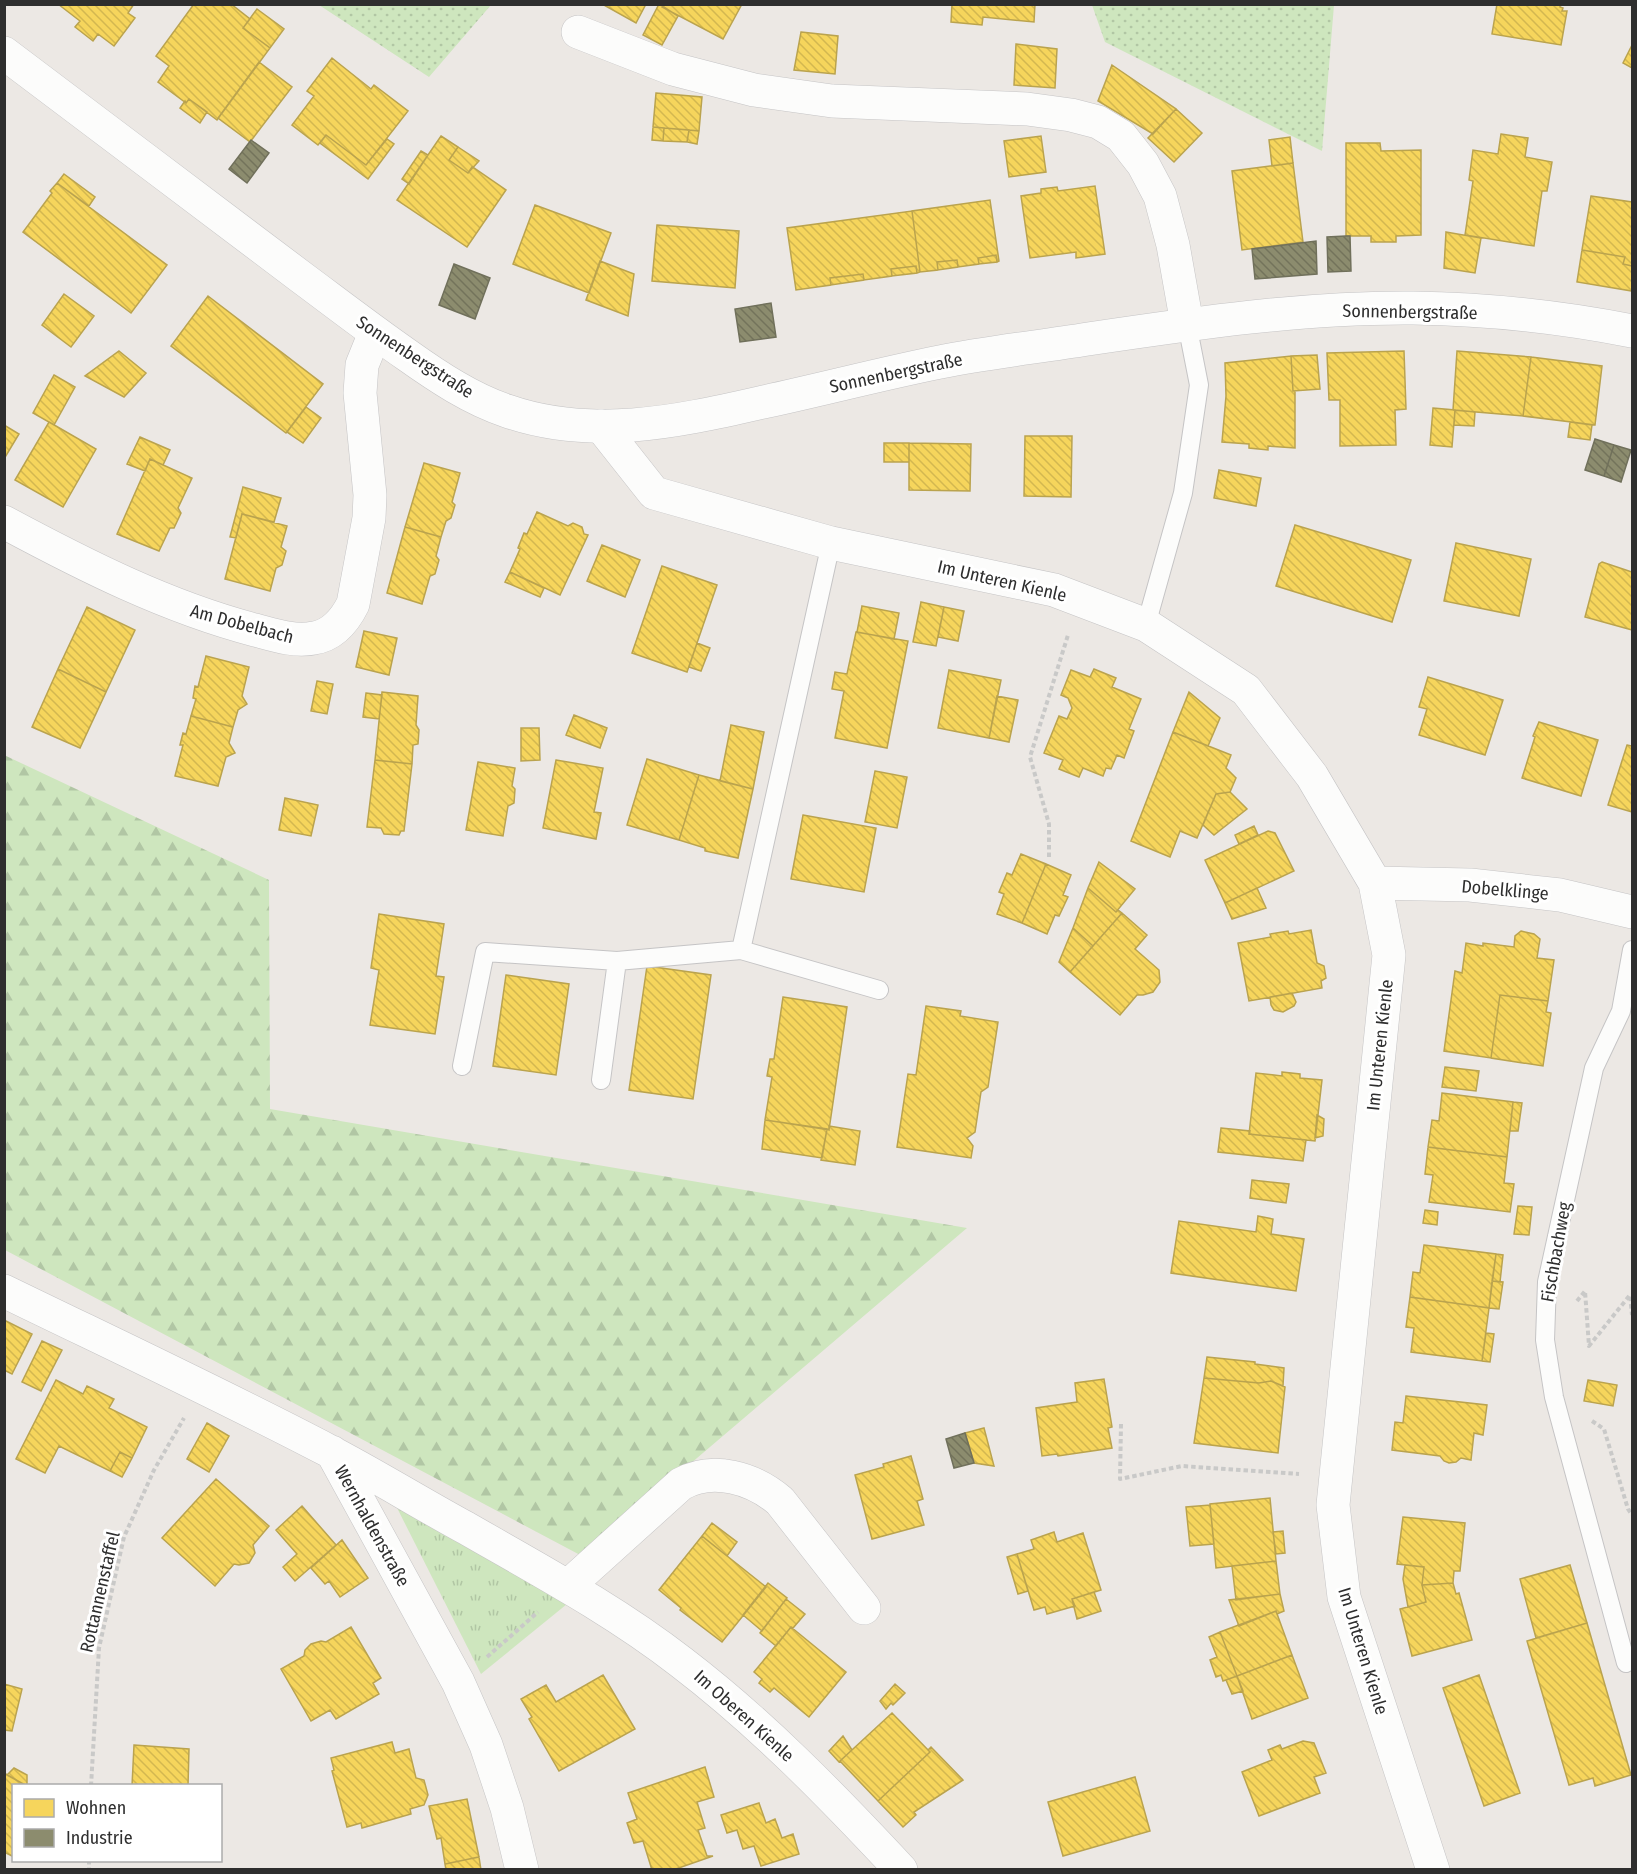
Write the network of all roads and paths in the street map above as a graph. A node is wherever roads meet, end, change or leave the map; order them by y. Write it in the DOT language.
graph roads {
  1 [pos="578,32"];
  2 [pos="4,53"];
  3 [pos="1187,324"];
  4 [pos="1632,331"];
  5 [pos="375,333"];
  6 [pos="601,426"];
  7 [pos="4,522"];
  8 [pos="831,543"];
  9 [pos="1079,600"];
  10 [pos="1146,625"];
  11 [pos="1049,857"];
  12 [pos="1375,883"];
  13 [pos="1632,912"];
  14 [pos="741,950"];
  15 [pos="1632,950"];
  16 [pos="618,962"];
  17 [pos="879,990"];
  18 [pos="462,1066"];
  19 [pos="601,1080"];
  20 [pos="4,1291"];
  21 [pos="1546,1308"];
  22 [pos="1632,1315"];
  23 [pos="202,1387"];
  24 [pos="1121,1424"];
  25 [pos="332,1452"];
  26 [pos="1336,1476"];
  27 [pos="568,1586"];
  28 [pos="864,1608"];
  29 [pos="1626,1663"];
  30 [pos="458,1682"];
  31 [pos="91,1784"];
  32 [pos="522,1869"];
  33 [pos="901,1869"];
  34 [pos="1433,1869"];
  1 -- 3 [label="street"];
  2 -- 5 [label="street, Sonnenbergstraße"];
  3 -- 4 [label="street, Sonnenbergstraße"];
  3 -- 6 [label="street, Sonnenbergstraße"];
  3 -- 10 [label="lane"];
  5 -- 6 [label="street, Sonnenbergstraße"];
  5 -- 7 [label="street, Am Dobelbach"];
  6 -- 8 [label="street, Im Unteren Kienle"];
  8 -- 9 [label="street, Im Unteren Kienle"];
  8 -- 14 [label="lane"];
  9 -- 10 [label="street, Im Unteren Kienle"];
  9 -- 11 [label="path"];
  10 -- 12 [label="street, Im Unteren Kienle"];
  12 -- 13 [label="street, Dobelklinge"];
  12 -- 26 [label="street, Im Unteren Kienle"];
  14 -- 16 [label="lane"];
  14 -- 17 [label="lane"];
  15 -- 21 [label="lane, Fischbachweg"];
  16 -- 18 [label="lane"];
  16 -- 19 [label="lane"];
  20 -- 23 [label="street, Wernhaldenstraße"];
  21 -- 22 [label="path"];
  21 -- 29 [label="lane, Fischbachweg"];
  23 -- 25 [label="street, Wernhaldenstraße"];
  23 -- 31 [label="path, Rottannenstaffel"];
  24 -- 26 [label="path"];
  25 -- 27 [label="street, Im Oberen Kienle"];
  25 -- 30 [label="street, Wernhaldenstraße"];
  26 -- 34 [label="street, Im Unteren Kienle"];
  27 -- 28 [label="street"];
  27 -- 30 [label="path"];
  27 -- 33 [label="street, Im Oberen Kienle"];
  30 -- 32 [label="street, Wernhaldenstraße"];
}
